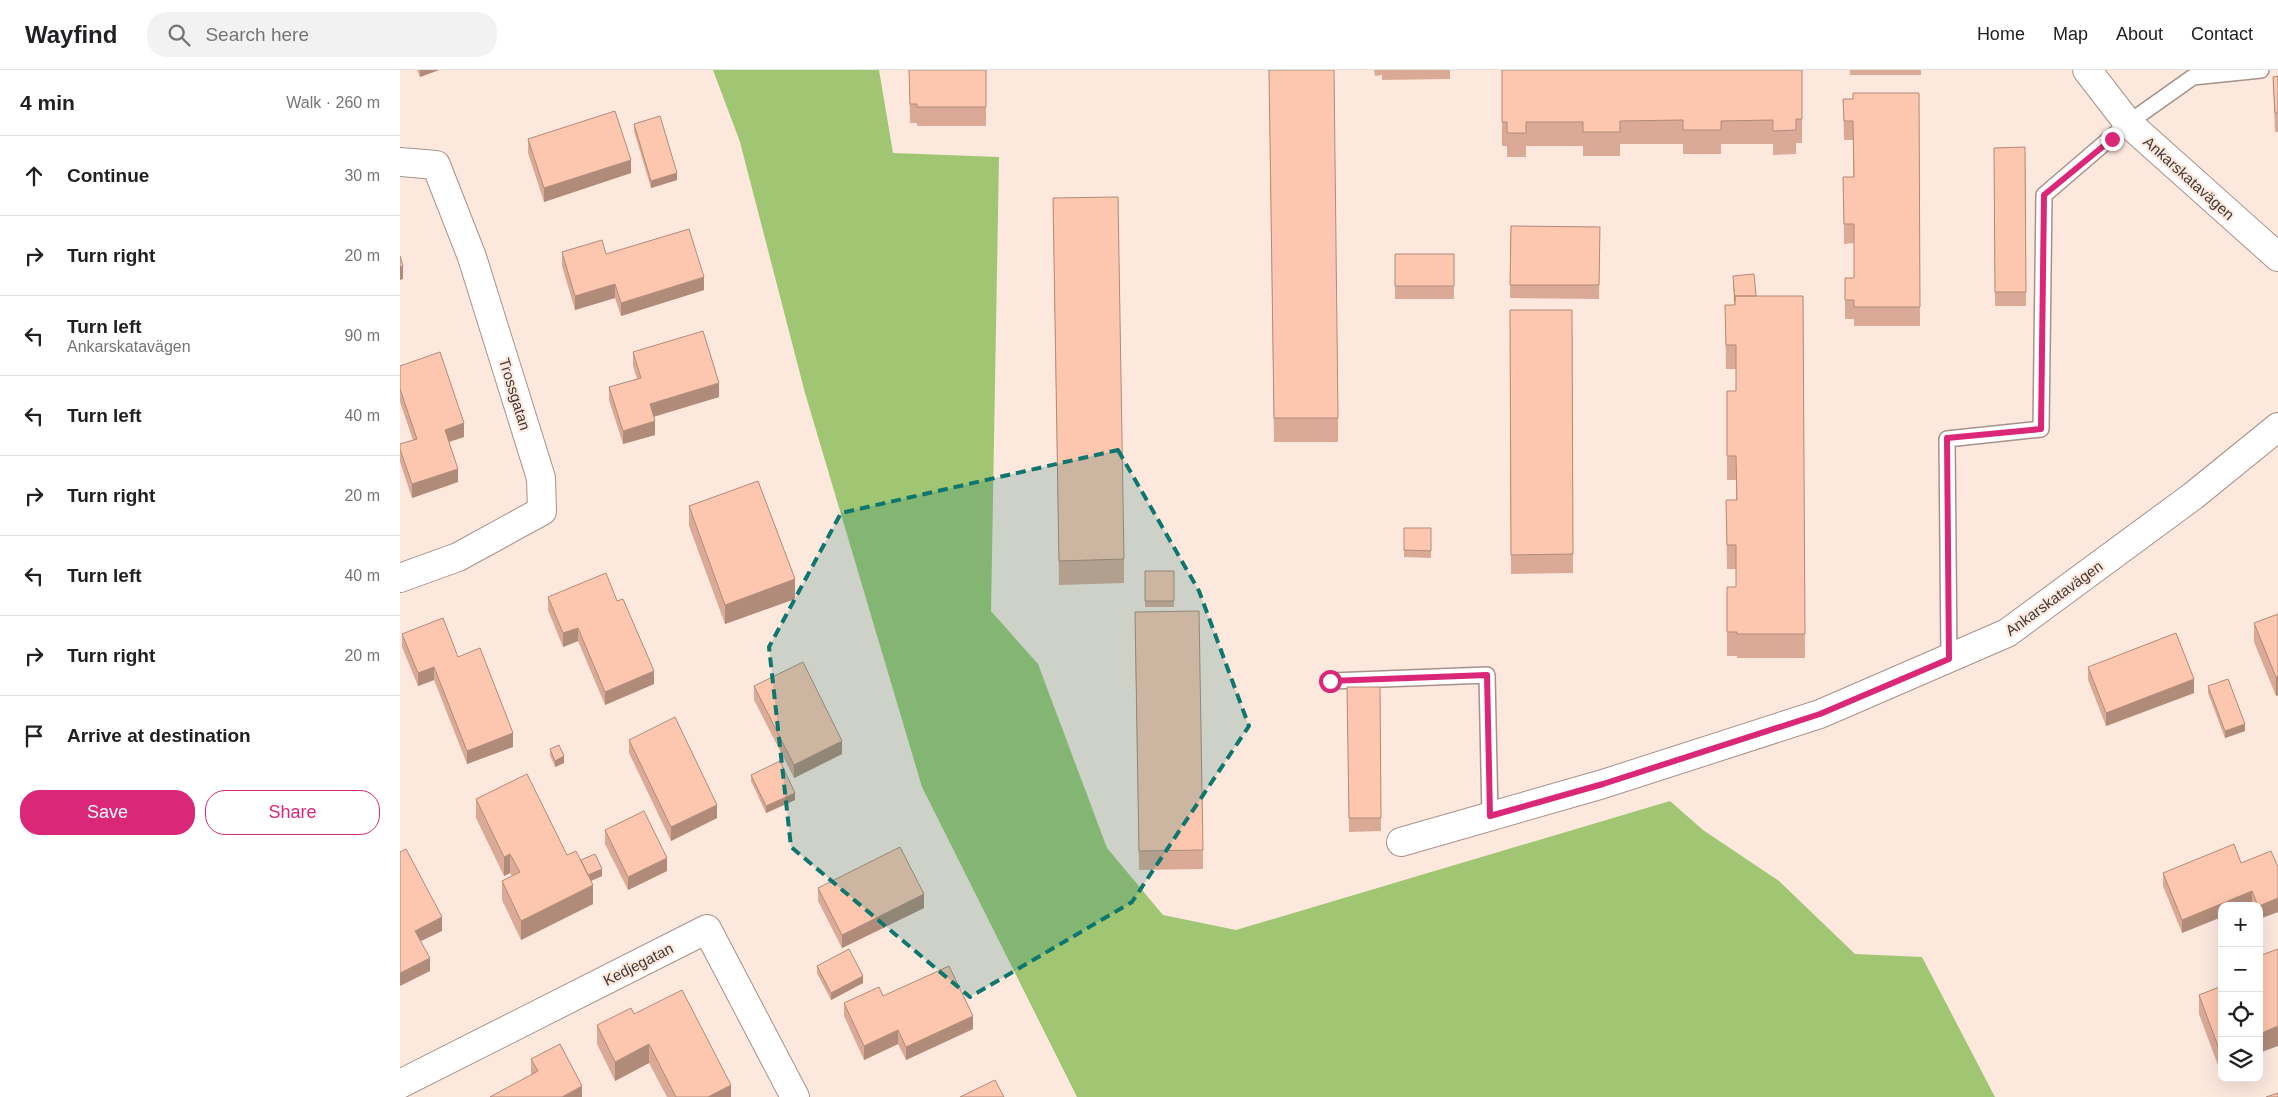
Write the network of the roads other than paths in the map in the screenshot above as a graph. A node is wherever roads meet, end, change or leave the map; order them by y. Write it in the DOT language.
graph roads {
  1 [pos="2087,70"];
  2 [pos="2261,70"];
  3 [pos="2128,123"];
  4 [pos="400,162"];
  5 [pos="2278,257"];
  6 [pos="2278,427"];
  7 [pos="400,578"];
  8 [pos="1949,659"];
  9 [pos="1330,681"];
  10 [pos="1490,816"];
  11 [pos="1401,842"];
  12 [pos="400,1084"];
  13 [pos="795,1097"];
  1 -- 3 [label="street, Ankarskatavägen"];
  2 -- 3 [label="lane"];
  3 -- 5 [label="street, Ankarskatavägen"];
  3 -- 8 [label="lane"];
  4 -- 7 [label="street, Trossgatan"];
  6 -- 8 [label="street, Ankarskatavägen"];
  8 -- 10 [label="street, Ankarskatavägen"];
  9 -- 10 [label="lane"];
  10 -- 11 [label="street, Ankarskatavägen"];
  12 -- 13 [label="street, Kedjegatan"];
}
